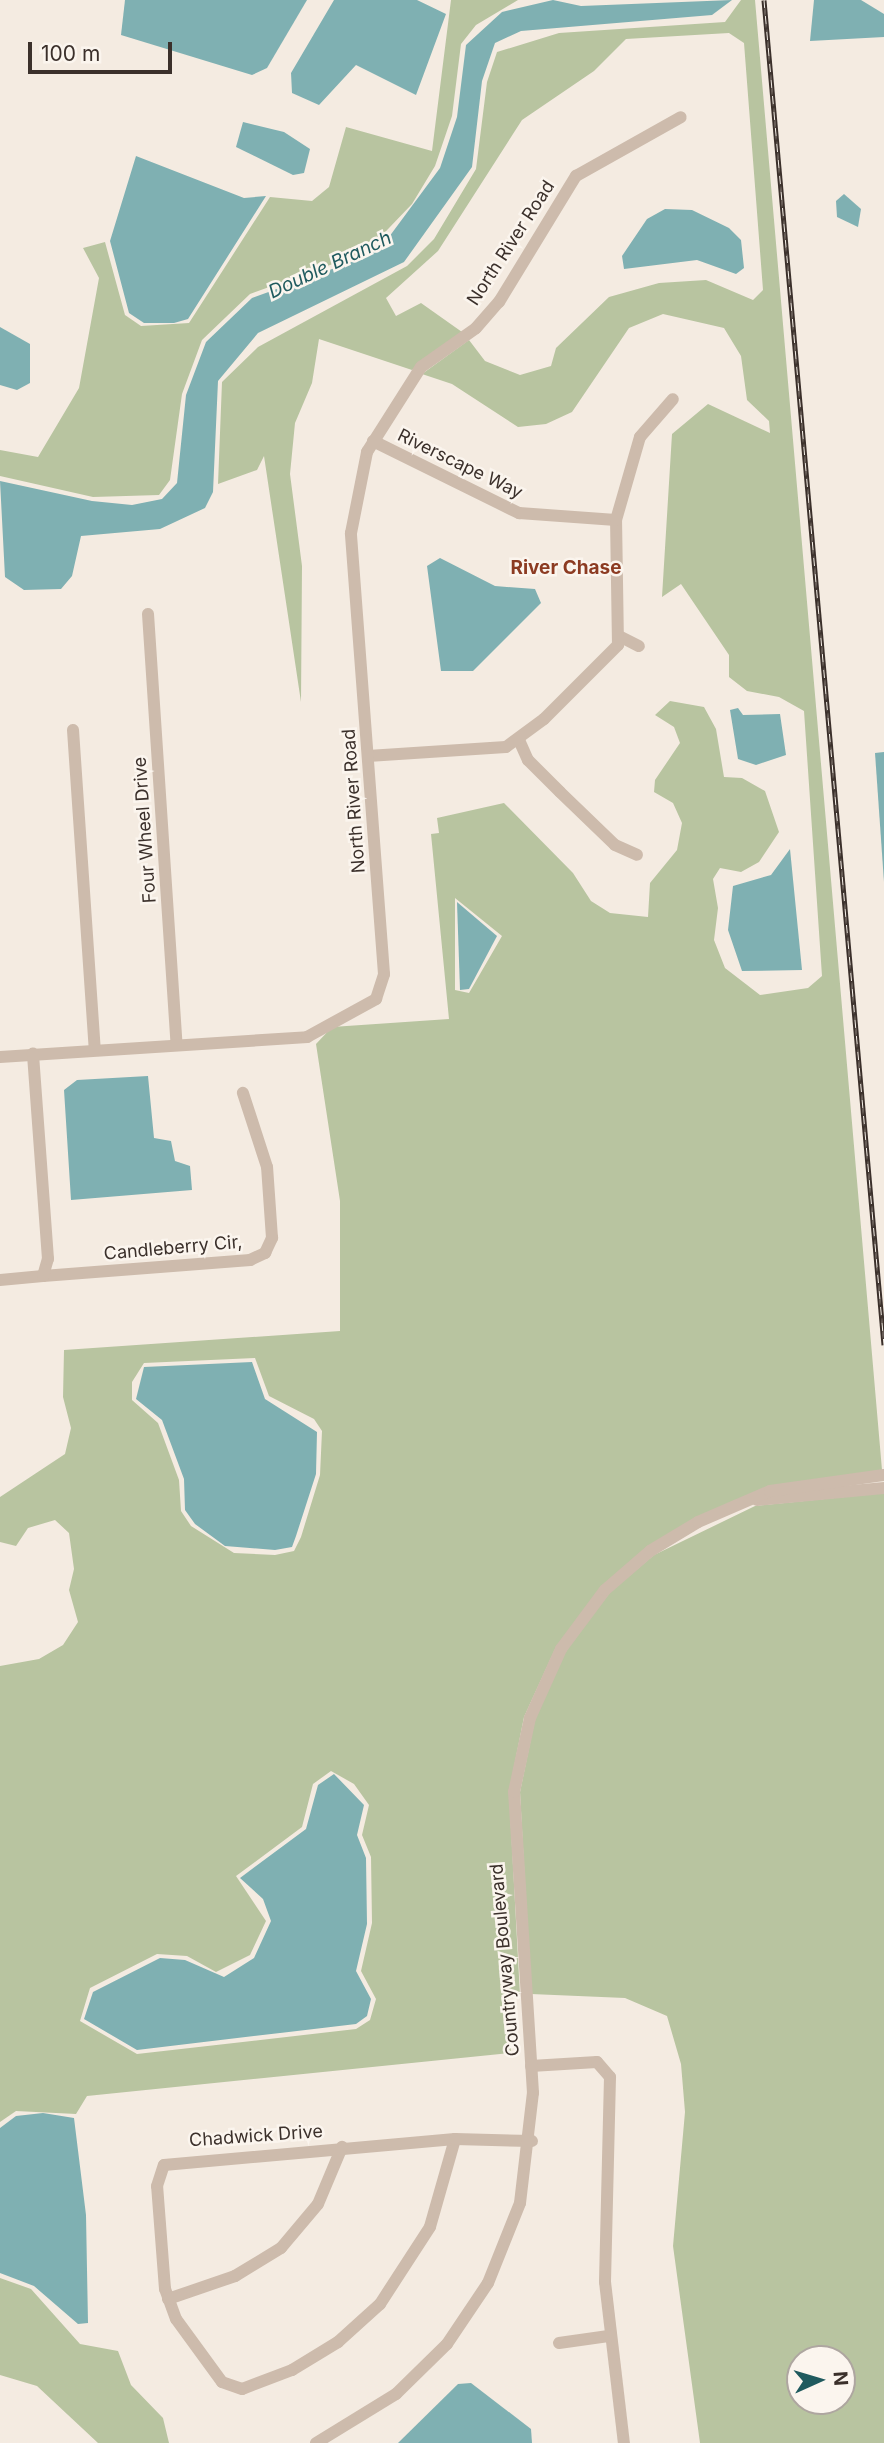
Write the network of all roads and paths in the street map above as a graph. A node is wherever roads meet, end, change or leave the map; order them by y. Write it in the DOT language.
graph roads {
  1 [pos="681,117"];
  2 [pos="673,399"];
  3 [pos="373,441"];
  4 [pos="616,520"];
  5 [pos="149,614"];
  6 [pos="621,637"];
  7 [pos="639,646"];
  8 [pos="73,730"];
  9 [pos="519,740"];
  10 [pos="368,756"];
  11 [pos="637,855"];
  12 [pos="177,1045"];
  13 [pos="95,1049"];
  14 [pos="33,1054"];
  15 [pos="0,1057"];
  16 [pos="243,1094"];
  17 [pos="43,1276"];
  18 [pos="0,1280"];
  19 [pos="884,1475"];
  20 [pos="884,1488"];
  21 [pos="757,1500"];
  22 [pos="531,2066"];
  23 [pos="455,2139"];
  24 [pos="532,2141"];
  25 [pos="342,2147"];
  26 [pos="168,2300"];
  27 [pos="609,2336"];
  28 [pos="559,2343"];
  29 [pos="317,2443"];
  30 [pos="624,2443"];
  1 -- 3 [label="street, North River Road"];
  2 -- 4 [label="street"];
  3 -- 4 [label="street, Riverscape Way"];
  3 -- 10 [label="street, North River Road"];
  4 -- 6 [label="street"];
  5 -- 12 [label="street, Four Wheel Drive"];
  6 -- 7 [label="street"];
  6 -- 9 [label="street"];
  8 -- 13 [label="street"];
  9 -- 10 [label="street"];
  9 -- 11 [label="street"];
  10 -- 12 [label="street, North River Road"];
  12 -- 13 [label="street, North River Road"];
  13 -- 14 [label="street, North River Road"];
  14 -- 15 [label="street, North River Road"];
  14 -- 17 [label="street"];
  16 -- 17 [label="street, Candleberry Cir,"];
  17 -- 18 [label="street"];
  19 -- 21 [label="street, Countryway Boulevard"];
  20 -- 21 [label="street, Countryway Boulevard"];
  21 -- 22 [label="street, Countryway Boulevard"];
  22 -- 24 [label="street, Countryway Boulevard"];
  22 -- 27 [label="street"];
  23 -- 24 [label="street, Chadwick Drive"];
  23 -- 25 [label="street, Chadwick Drive"];
  23 -- 26 [label="street, Chadwick Drive"];
  24 -- 29 [label="street, Countryway Boulevard"];
  25 -- 26 [label="street"];
  25 -- 26 [label="street, Chadwick Drive"];
  27 -- 28 [label="street"];
  27 -- 30 [label="street"];
}
